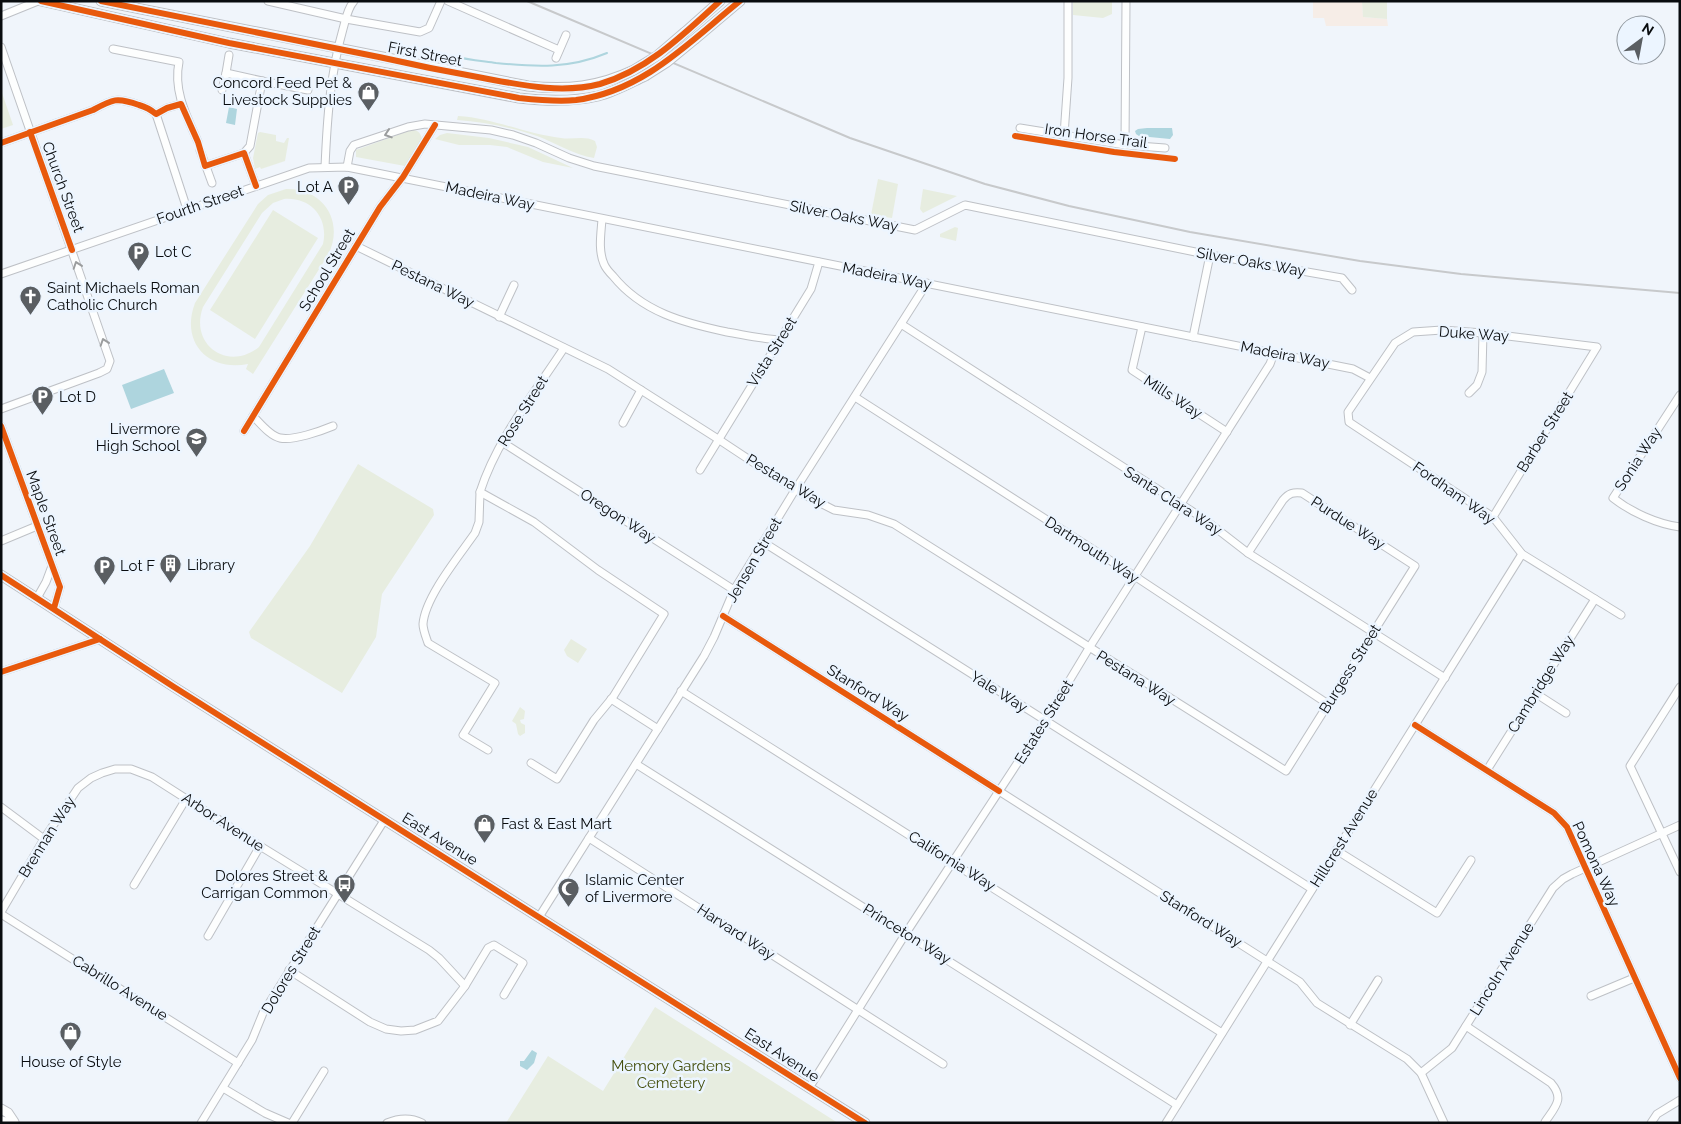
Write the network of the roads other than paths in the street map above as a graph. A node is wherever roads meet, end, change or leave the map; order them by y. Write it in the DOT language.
graph roads {
  1 [pos="40,1"];
  2 [pos="101,1"];
  3 [pos="268,1"];
  4 [pos="354,1"];
  5 [pos="441,1"];
  6 [pos="448,1"];
  7 [pos="720,1"];
  8 [pos="740,1"];
  9 [pos="1068,1"];
  10 [pos="1126,1"];
  11 [pos="1,16"];
  12 [pos="346,18"];
  13 [pos="566,35"];
  14 [pos="1,47"];
  15 [pos="112,49"];
  16 [pos="337,49"];
  17 [pos="559,50"];
  18 [pos="229,55"];
  19 [pos="556,58"];
  20 [pos="334,63"];
  21 [pos="226,73"];
  22 [pos="262,81"];
  23 [pos="222,90"];
  24 [pos="308,90"];
  25 [pos="181,104"];
  26 [pos="156,114"];
  27 [pos="435,125"];
  28 [pos="1020,128"];
  29 [pos="30,132"];
  30 [pos="1064,135"];
  31 [pos="198,142"];
  32 [pos="1,143"];
  33 [pos="1124,144"];
  34 [pos="1165,148"];
  35 [pos="200,150"];
  36 [pos="244,153"];
  37 [pos="205,166"];
  38 [pos="325,167"];
  39 [pos="347,167"];
  40 [pos="403,178"];
  41 [pos="212,184"];
  42 [pos="256,186"];
  43 [pos="187,209"];
  44 [pos="602,219"];
  45 [pos="356,246"];
  46 [pos="72,250"];
  47 [pos="1210,255"];
  48 [pos="818,262"];
  49 [pos="1,274"];
  50 [pos="927,283"];
  51 [pos="514,285"];
  52 [pos="1352,290"];
  53 [pos="499,317"];
  54 [pos="901,324"];
  55 [pos="1142,327"];
  56 [pos="1483,333"];
  57 [pos="1193,337"];
  58 [pos="780,340"];
  59 [pos="1598,347"];
  60 [pos="564,348"];
  61 [pos="1274,353"];
  62 [pos="1370,378"];
  63 [pos="641,390"];
  64 [pos="1469,393"];
  65 [pos="1680,395"];
  66 [pos="855,398"];
  67 [pos="1,409"];
  68 [pos="253,416"];
  69 [pos="623,423"];
  70 [pos="1,426"];
  71 [pos="333,426"];
  72 [pos="244,431"];
  73 [pos="1227,432"];
  74 [pos="718,439"];
  75 [pos="502,442"];
  76 [pos="700,470"];
  77 [pos="796,490"];
  78 [pos="480,492"];
  79 [pos="1181,505"];
  80 [pos="1493,517"];
  81 [pos="37,526"];
  82 [pos="1680,527"];
  83 [pos="1,541"];
  84 [pos="763,542"];
  85 [pos="1248,553"];
  86 [pos="1522,554"];
  87 [pos="52,566"];
  88 [pos="1415,566"];
  89 [pos="1,575"];
  90 [pos="1136,577"];
  91 [pos="734,590"];
  92 [pos="37,598"];
  93 [pos="1595,599"];
  94 [pos="54,608"];
  95 [pos="723,616"];
  96 [pos="1622,616"];
  97 [pos="1373,633"];
  98 [pos="100,639"];
  99 [pos="1089,648"];
  100 [pos="1,672"];
  101 [pos="1445,678"];
  102 [pos="1680,687"];
  103 [pos="681,691"];
  104 [pos="1535,693"];
  105 [pos="611,699"];
  106 [pos="1328,704"];
  107 [pos="1566,713"];
  108 [pos="1045,721"];
  109 [pos="1415,725"];
  110 [pos="658,728"];
  111 [pos="488,750"];
  112 [pos="531,763"];
  113 [pos="636,764"];
  114 [pos="1487,770"];
  115 [pos="1286,771"];
  116 [pos="102,773"];
  117 [pos="999,792"];
  118 [pos="186,799"];
  119 [pos="1,807"];
  120 [pos="385,819"];
  121 [pos="1680,825"];
  122 [pos="1662,833"];
  123 [pos="589,838"];
  124 [pos="44,839"];
  125 [pos="260,846"];
  126 [pos="1336,850"];
  127 [pos="1471,860"];
  128 [pos="952,861"];
  129 [pos="1585,868"];
  130 [pos="1680,872"];
  131 [pos="134,885"];
  132 [pos="1312,889"];
  133 [pos="338,895"];
  134 [pos="1,913"];
  135 [pos="540,917"];
  136 [pos="906,933"];
  137 [pos="208,936"];
  138 [pos="1267,961"];
  139 [pos="289,970"];
  140 [pos="1634,978"];
  141 [pos="1378,980"];
  142 [pos="465,986"];
  143 [pos="504,995"];
  144 [pos="1591,996"];
  145 [pos="858,1010"];
  146 [pos="1350,1025"];
  147 [pos="1466,1026"];
  148 [pos="1222,1033"];
  149 [pos="238,1063"];
  150 [pos="943,1064"];
  151 [pos="324,1071"];
  152 [pos="1421,1073"];
  153 [pos="1680,1078"];
  154 [pos="223,1088"];
  155 [pos="809,1088"];
  156 [pos="1680,1100"];
  157 [pos="1177,1105"];
  158 [pos="1,1109"];
  159 [pos="1,1120"];
  160 [pos="14,1122"];
  161 [pos="1545,1122"];
  162 [pos="201,1123"];
  163 [pos="290,1123"];
  164 [pos="387,1123"];
  165 [pos="422,1123"];
  166 [pos="865,1123"];
  167 [pos="1166,1123"];
  168 [pos="1444,1123"];
  169 [pos="1651,1123"];
  1 -- 11 [label="street"];
  1 -- 20 [label="main road, First Street"];
  2 -- 16 [label="main road, First Street"];
  3 -- 12 [label="street"];
  4 -- 12 [label="street"];
  5 -- 12 [label="street"];
  6 -- 17 [label="street"];
  7 -- 16 [label="main road, First Street, bridge"];
  8 -- 20 [label="main road, First Street, bridge"];
  9 -- 30 [label="street"];
  10 -- 33 [label="street"];
  12 -- 16 [label="street"];
  13 -- 17 [label="street"];
  14 -- 29 [label="street, Church Street"];
  15 -- 25 [label="street"];
  16 -- 20 [label="street"];
  17 -- 19 [label="street"];
  18 -- 21 [label="street"];
  20 -- 38 [label="street"];
  21 -- 22 [label="street"];
  21 -- 23 [label="street"];
  22 -- 24 [label="street"];
  22 -- 36 [label="street"];
  25 -- 26 [label="street"];
  25 -- 31 [label="street"];
  26 -- 29 [label="street"];
  26 -- 43 [label="street"];
  27 -- 39 [label="street, Silver Oaks Way, one-way"];
  27 -- 40 [label="street, School Street"];
  27 -- 47 [label="street, Silver Oaks Way"];
  28 -- 30 [label="street"];
  29 -- 32 [label="street"];
  29 -- 46 [label="street, Church Street"];
  30 -- 33 [label="street"];
  33 -- 34 [label="street"];
  35 -- 37 [label="street"];
  36 -- 37 [label="street"];
  36 -- 42 [label="street"];
  37 -- 41 [label="street"];
  38 -- 39 [label="street, Fourth Street"];
  38 -- 42 [label="street, Fourth Street"];
  39 -- 40 [label="street, Fourth Street"];
  40 -- 44 [label="street, Madeira Way"];
  40 -- 45 [label="street, School Street"];
  42 -- 43 [label="street, Fourth Street"];
  43 -- 46 [label="street, Fourth Street"];
  44 -- 48 [label="street, Madeira Way"];
  44 -- 58 [label="street"];
  45 -- 53 [label="street, Pestana Way"];
  45 -- 68 [label="street, School Street"];
  46 -- 49 [label="street, Fourth Street"];
  67 -- 46 [label="street, Church Street, one-way"];
  47 -- 52 [label="street, Silver Oaks Way"];
  47 -- 57 [label="street"];
  48 -- 50 [label="street, Madeira Way"];
  48 -- 58 [label="street, Vista Street"];
  50 -- 54 [label="street, Jensen Street"];
  50 -- 55 [label="street, Madeira Way"];
  51 -- 53 [label="street"];
  53 -- 60 [label="street, Pestana Way"];
  54 -- 66 [label="street, Jensen Street"];
  54 -- 79 [label="street, Santa Clara Way"];
  55 -- 57 [label="street, Madeira Way"];
  55 -- 73 [label="street, Mills Way"];
  56 -- 59 [label="street, Duke Way"];
  56 -- 62 [label="street, Duke Way"];
  56 -- 64 [label="street"];
  57 -- 61 [label="street, Madeira Way"];
  58 -- 74 [label="street, Vista Street"];
  59 -- 80 [label="street, Barber Street"];
  60 -- 63 [label="street, Pestana Way"];
  60 -- 75 [label="street, Rose Street"];
  61 -- 62 [label="street, Madeira Way"];
  61 -- 73 [label="street, Estates Street"];
  62 -- 80 [label="street, Fordham Way"];
  63 -- 69 [label="street"];
  63 -- 74 [label="street, Pestana Way"];
  65 -- 82 [label="street, Sonia Way"];
  66 -- 77 [label="street, Jensen Street"];
  66 -- 90 [label="street, Dartmouth Way"];
  68 -- 71 [label="street"];
  68 -- 72 [label="street, School Street"];
  70 -- 81 [label="street, Maple Street"];
  73 -- 79 [label="street, Estates Street"];
  74 -- 76 [label="street, Vista Street"];
  74 -- 77 [label="street, Pestana Way"];
  75 -- 78 [label="street, Rose Street"];
  75 -- 91 [label="street, Oregon Way"];
  77 -- 84 [label="street, Jensen Street"];
  77 -- 99 [label="street, Pestana Way"];
  78 -- 105 [label="street"];
  78 -- 111 [label="street, Rose Street"];
  79 -- 85 [label="street, Santa Clara Way"];
  79 -- 90 [label="street, Estates Street"];
  80 -- 86 [label="street, Fordham Way"];
  81 -- 83 [label="street"];
  81 -- 87 [label="street, Maple Street"];
  84 -- 91 [label="street, Jensen Street"];
  84 -- 108 [label="street, Yale Way"];
  85 -- 88 [label="street, Purdue Way"];
  85 -- 97 [label="street, Santa Clara Way"];
  86 -- 93 [label="street, Fordham Way"];
  86 -- 101 [label="street, Hillcrest Avenue"];
  87 -- 92 [label="street, Maple Street"];
  87 -- 94 [label="street, Maple Street"];
  88 -- 97 [label="street, Burgess Street"];
  89 -- 92 [label="main road, East Avenue"];
  90 -- 99 [label="street, Estates Street"];
  90 -- 106 [label="street, Dartmouth Way"];
  91 -- 95 [label="street, Jensen Street"];
  92 -- 94 [label="main road, East Avenue"];
  93 -- 96 [label="street, Fordham Way"];
  93 -- 104 [label="street, Cambridge Way"];
  94 -- 98 [label="main road, East Avenue"];
  95 -- 103 [label="street, Jensen Street"];
  95 -- 117 [label="street, Stanford Way"];
  97 -- 101 [label="street, Santa Clara Way"];
  97 -- 106 [label="street, Burgess Street"];
  98 -- 100 [label="street"];
  98 -- 120 [label="main road, East Avenue"];
  99 -- 108 [label="street, Estates Street"];
  99 -- 115 [label="street, Pestana Way"];
  101 -- 109 [label="street, Hillcrest Avenue"];
  102 -- 122 [label="street"];
  103 -- 110 [label="street, Jensen Street"];
  103 -- 128 [label="street, California Way"];
  104 -- 107 [label="street"];
  104 -- 114 [label="street, Cambridge Way"];
  105 -- 110 [label="street"];
  105 -- 112 [label="street"];
  106 -- 115 [label="street, Burgess Street"];
  108 -- 117 [label="street, Estates Street"];
  108 -- 132 [label="street, Yale Way"];
  109 -- 114 [label="street, Pomona Way"];
  109 -- 126 [label="street, Hillcrest Avenue"];
  110 -- 113 [label="street, Jensen Street"];
  113 -- 123 [label="street, Jensen Street"];
  113 -- 136 [label="street, Princeton Way"];
  114 -- 129 [label="street, Pomona Way"];
  116 -- 118 [label="street, Arbor Avenue"];
  116 -- 124 [label="street, Brennan Way"];
  117 -- 128 [label="street, Estates Street"];
  117 -- 138 [label="street, Stanford Way"];
  118 -- 125 [label="street, Arbor Avenue"];
  118 -- 131 [label="street"];
  119 -- 124 [label="street"];
  120 -- 133 [label="street, Dolores Street"];
  120 -- 135 [label="main road, East Avenue"];
  121 -- 122 [label="street"];
  122 -- 129 [label="street, Lincoln Avenue"];
  122 -- 130 [label="street"];
  123 -- 135 [label="street, Jensen Street"];
  123 -- 145 [label="street, Harvard Way"];
  124 -- 134 [label="street, Brennan Way"];
  125 -- 133 [label="street, Arbor Avenue"];
  125 -- 137 [label="street"];
  126 -- 127 [label="street"];
  126 -- 132 [label="street, Hillcrest Avenue"];
  128 -- 136 [label="street, Estates Street"];
  128 -- 148 [label="street, California Way"];
  129 -- 140 [label="street, Pomona Way"];
  129 -- 147 [label="street, Lincoln Avenue"];
  132 -- 138 [label="street, Hillcrest Avenue"];
  133 -- 139 [label="street, Dolores Street"];
  133 -- 142 [label="street, Arbor Avenue"];
  134 -- 149 [label="street, Cabrillo Avenue"];
  135 -- 155 [label="main road, East Avenue"];
  136 -- 145 [label="street, Estates Street"];
  136 -- 157 [label="street, Princeton Way"];
  138 -- 146 [label="street, Stanford Way"];
  138 -- 148 [label="street, Hillcrest Avenue"];
  139 -- 142 [label="street"];
  139 -- 149 [label="street, Dolores Street"];
  140 -- 144 [label="street"];
  140 -- 153 [label="street, Pomona Way"];
  141 -- 146 [label="street"];
  142 -- 143 [label="street"];
  145 -- 150 [label="street, Harvard Way"];
  145 -- 155 [label="street, Estates Street"];
  146 -- 152 [label="street, Stanford Way"];
  147 -- 152 [label="street, Lincoln Avenue"];
  147 -- 161 [label="street"];
  148 -- 157 [label="street, Hillcrest Avenue"];
  149 -- 154 [label="street, Dolores Street"];
  151 -- 163 [label="street"];
  152 -- 168 [label="street, Stanford Way"];
  154 -- 162 [label="street, Dolores Street"];
  154 -- 163 [label="street"];
  155 -- 166 [label="main road, East Avenue"];
  156 -- 169 [label="street"];
  157 -- 167 [label="street, Hillcrest Avenue"];
  158 -- 160 [label="main road"];
  159 -- 160 [label="street"];
  164 -- 165 [label="street"];
}
